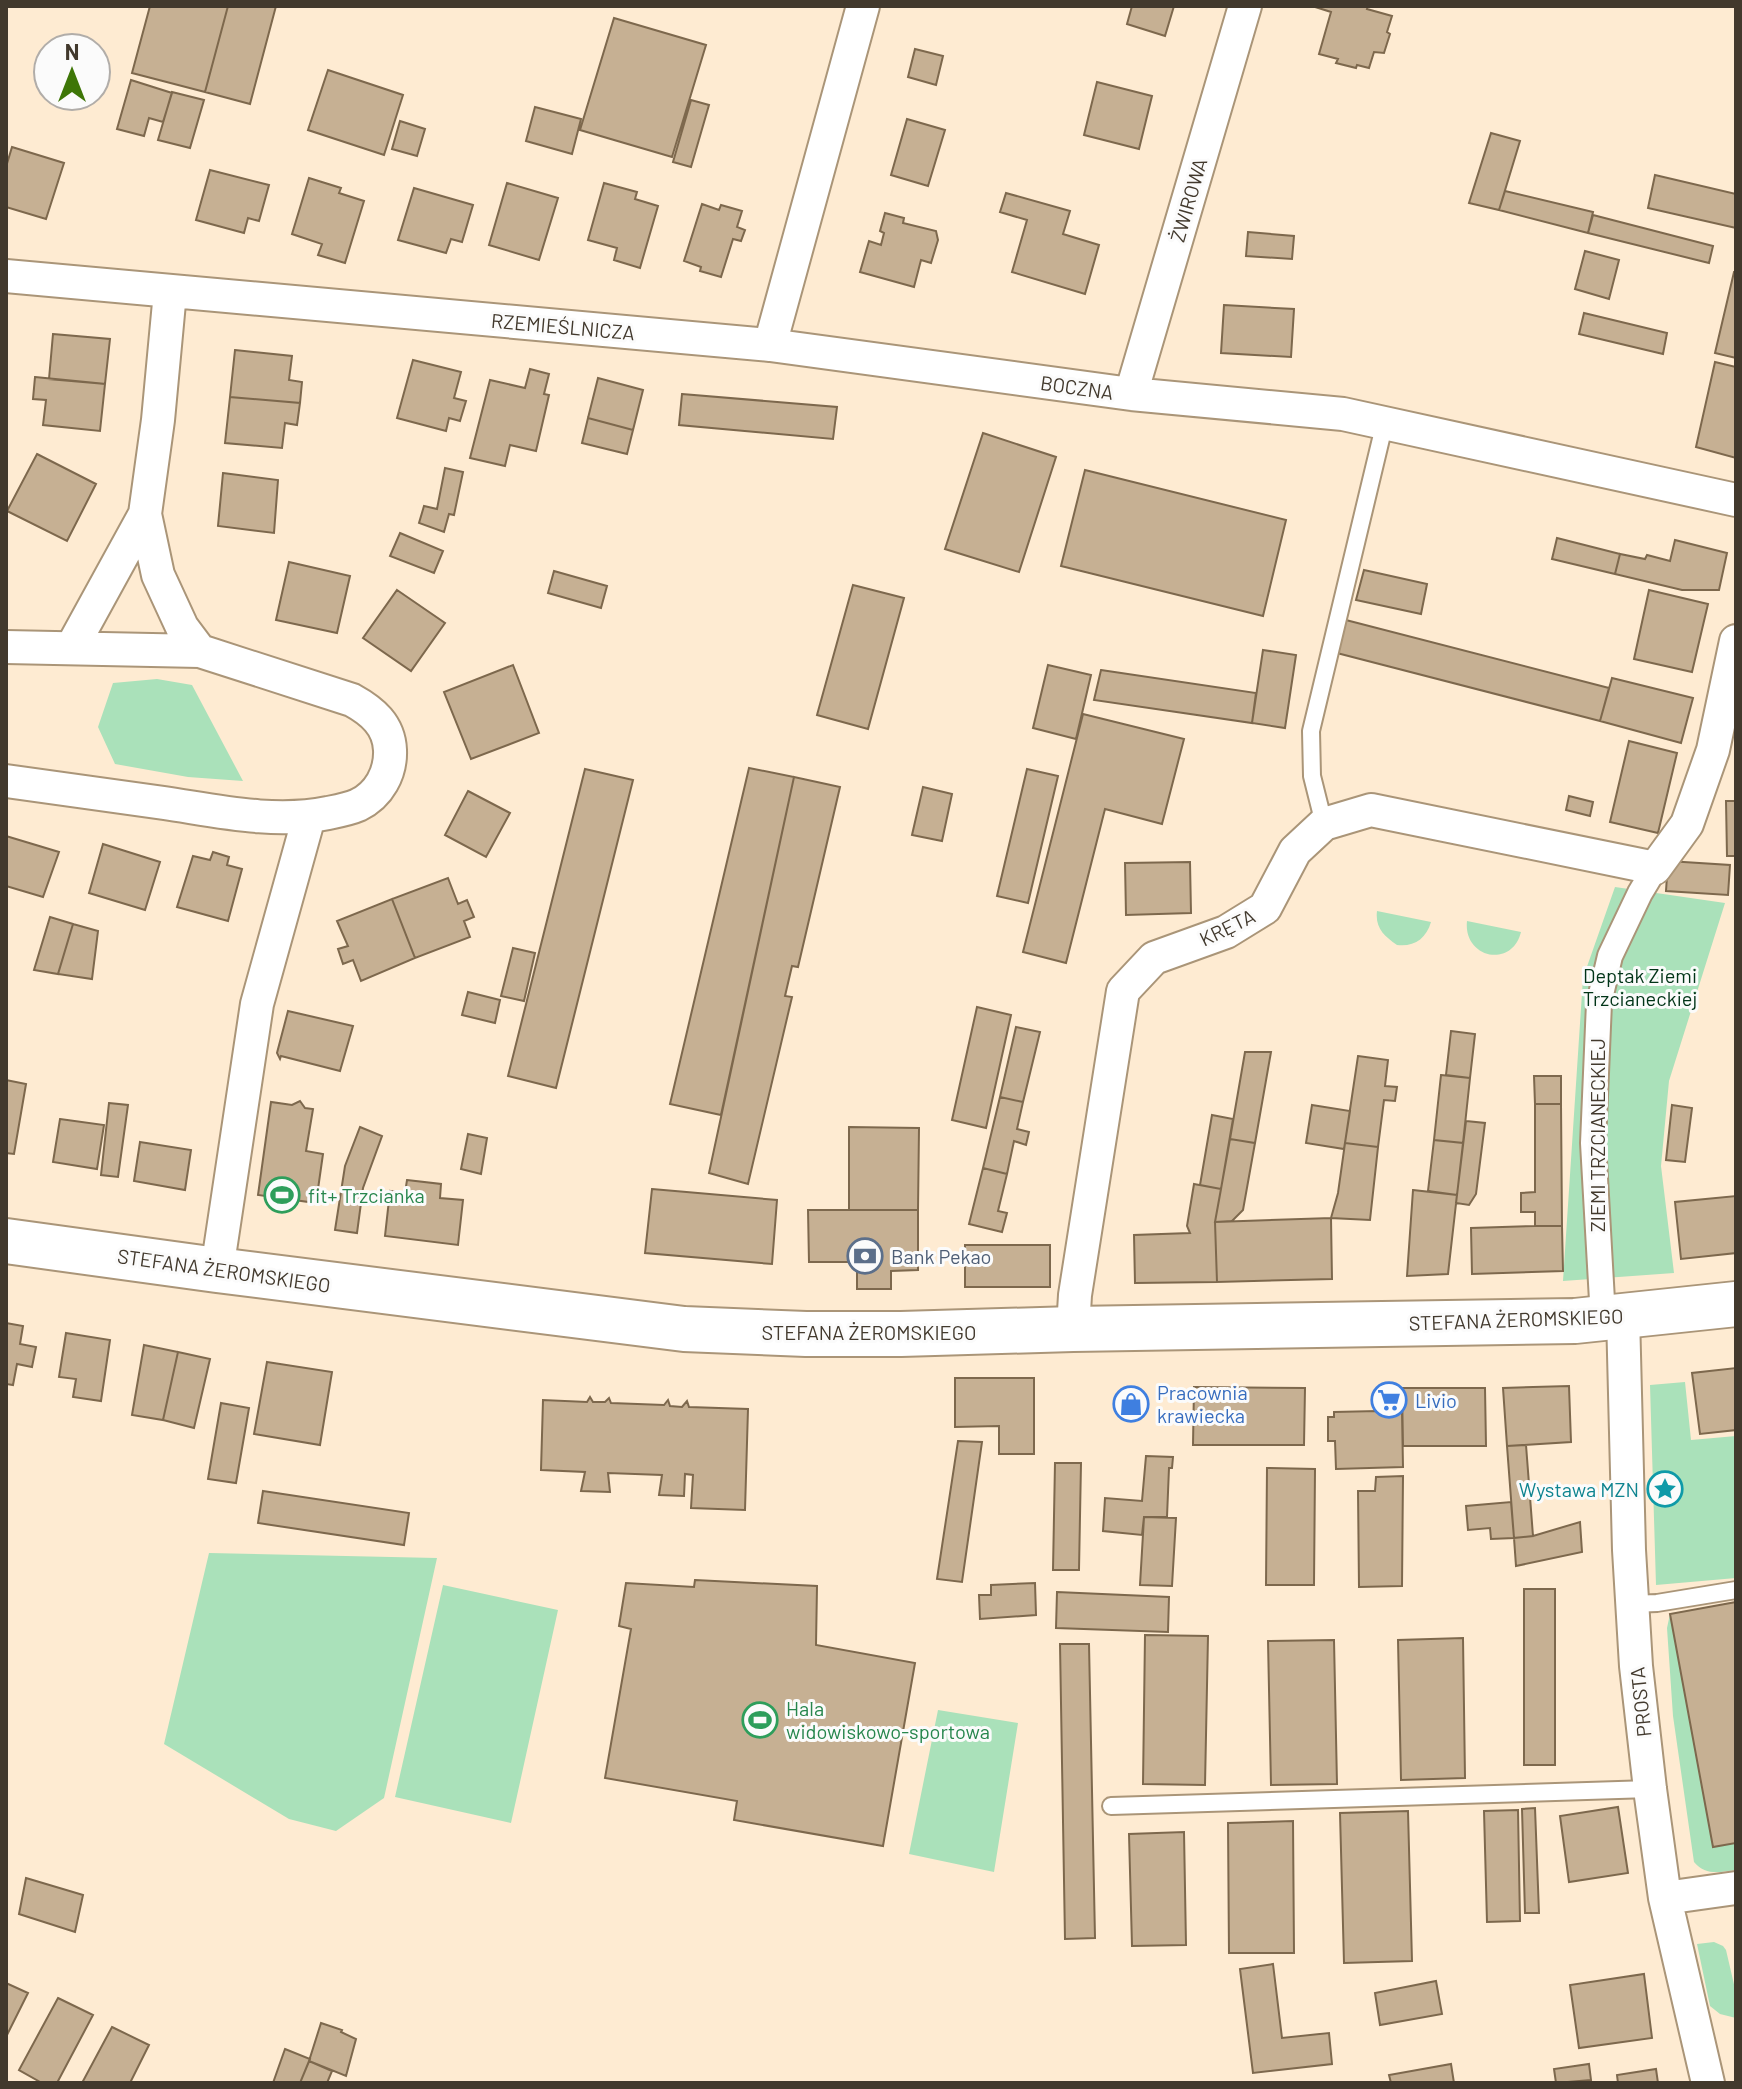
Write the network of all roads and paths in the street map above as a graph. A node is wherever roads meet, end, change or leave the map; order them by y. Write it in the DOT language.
graph roads {
  1 [pos="863,6"];
  2 [pos="1245,6"];
  3 [pos="6,276"];
  4 [pos="170,292"];
  5 [pos="770,345"];
  6 [pos="1131,394"];
  7 [pos="1385,422"];
  8 [pos="1736,500"];
  9 [pos="145,514"];
  10 [pos="1736,641"];
  11 [pos="6,647"];
  12 [pos="72,647"];
  13 [pos="200,651"];
  14 [pos="1725,754"];
  15 [pos="6,781"];
  16 [pos="309,817"];
  17 [pos="1324,824"];
  18 [pos="1646,866"];
  19 [pos="6,1241"];
  20 [pos="217,1270"];
  21 [pos="1736,1304"];
  22 [pos="1613,1316"];
  23 [pos="1073,1329"];
  24 [pos="1736,1590"];
  25 [pos="1632,1604"];
  26 [pos="1650,1789"];
  27 [pos="1111,1806"];
  28 [pos="1736,1888"];
  29 [pos="1665,1898"];
  30 [pos="1708,2083"];
  1 -- 5 [label="street"];
  2 -- 6 [label="street, ŻWIROWA"];
  3 -- 4 [label="street, RZEMIEŚLNICZA"];
  4 -- 5 [label="street, RZEMIEŚLNICZA"];
  4 -- 9 [label="street"];
  5 -- 6 [label="street, BOCZNA"];
  6 -- 7 [label="street, BOCZNA"];
  7 -- 8 [label="street, BOCZNA"];
  7 -- 17 [label="lane"];
  9 -- 12 [label="street"];
  9 -- 13 [label="street"];
  10 -- 14 [label="street"];
  11 -- 12 [label="street"];
  12 -- 13 [label="street"];
  13 -- 16 [label="street"];
  14 -- 18 [label="street"];
  15 -- 16 [label="street"];
  16 -- 20 [label="street"];
  17 -- 18 [label="street, KRĘTA"];
  17 -- 23 [label="street, KRĘTA"];
  18 -- 22 [label="street, ZIEMI TRZCIANECKIEJ"];
  19 -- 20 [label="main road, STEFANA ŻEROMSKIEGO"];
  20 -- 23 [label="main road, STEFANA ŻEROMSKIEGO"];
  21 -- 22 [label="main road, STEFANA ŻEROMSKIEGO"];
  22 -- 23 [label="main road, STEFANA ŻEROMSKIEGO"];
  22 -- 25 [label="street, PROSTA"];
  24 -- 25 [label="lane"];
  25 -- 26 [label="street, PROSTA"];
  26 -- 27 [label="lane"];
  26 -- 29 [label="street, PROSTA"];
  28 -- 29 [label="street"];
  29 -- 30 [label="street, PROSTA"];
}
